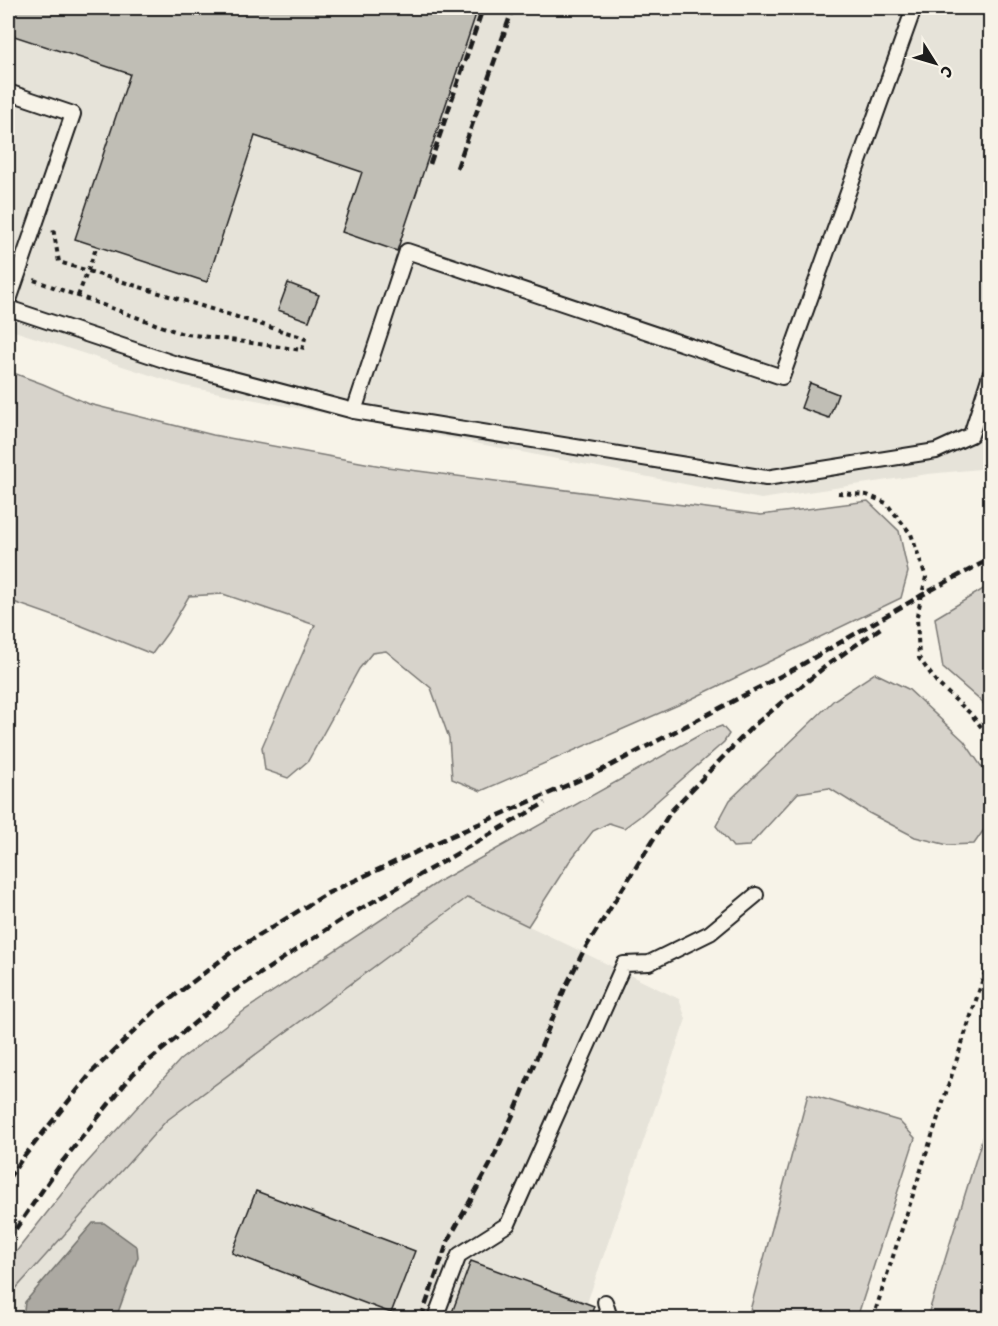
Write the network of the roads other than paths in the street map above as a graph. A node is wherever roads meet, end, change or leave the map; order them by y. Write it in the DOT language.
graph roads {
  1 [pos="914,8"];
  2 [pos="8,92"];
  3 [pos="8,303"];
  4 [pos="8,308"];
  5 [pos="990,375"];
  6 [pos="354,411"];
  7 [pos="756,895"];
  8 [pos="604,1302"];
  9 [pos="435,1318"];
  10 [pos="610,1318"];
  1 -- 6 [label="lane"];
  2 -- 3 [label="lane"];
  4 -- 6 [label="lane"];
  5 -- 6 [label="lane"];
  7 -- 9 [label="lane"];
  8 -- 10 [label="lane"];
}
